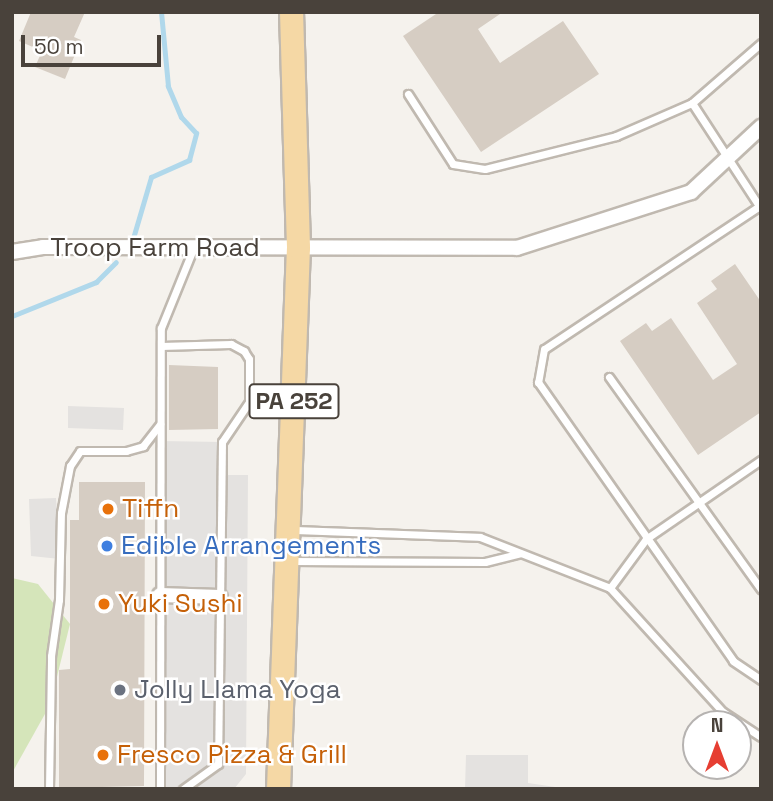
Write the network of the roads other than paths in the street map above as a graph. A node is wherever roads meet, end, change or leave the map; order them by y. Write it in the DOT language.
graph roads {
  1 [pos="291,12"];
  2 [pos="761,43"];
  3 [pos="408,94"];
  4 [pos="692,103"];
  5 [pos="761,127"];
  6 [pos="727,159"];
  7 [pos="760,207"];
  8 [pos="298,247"];
  9 [pos="193,249"];
  10 [pos="12,252"];
  11 [pos="161,346"];
  12 [pos="609,377"];
  13 [pos="160,423"];
  14 [pos="761,460"];
  15 [pos="699,504"];
  16 [pos="290,530"];
  17 [pos="646,539"];
  18 [pos="521,553"];
  19 [pos="288,561"];
  20 [pos="610,588"];
  21 [pos="761,589"];
  22 [pos="160,595"];
  23 [pos="220,597"];
  24 [pos="761,681"];
  25 [pos="761,737"];
  26 [pos="49,789"];
  27 [pos="160,789"];
  28 [pos="183,789"];
  29 [pos="278,789"];
  1 -- 8 [label="main road, PA 252"];
  2 -- 4 [label="lane"];
  3 -- 4 [label="lane"];
  4 -- 6 [label="lane"];
  5 -- 6 [label="street, Troop Farm Road"];
  6 -- 7 [label="lane"];
  6 -- 8 [label="street, Troop Farm Road"];
  7 -- 17 [label="lane"];
  8 -- 9 [label="street, Troop Farm Road"];
  8 -- 16 [label="main road, PA 252"];
  9 -- 10 [label="street, Troop Farm Road"];
  9 -- 11 [label="lane"];
  11 -- 13 [label="lane"];
  11 -- 23 [label="lane"];
  12 -- 15 [label="lane"];
  13 -- 22 [label="lane"];
  13 -- 26 [label="lane"];
  14 -- 15 [label="lane"];
  15 -- 17 [label="lane"];
  15 -- 21 [label="lane"];
  16 -- 18 [label="lane"];
  16 -- 19 [label="main road, PA 252"];
  17 -- 20 [label="lane"];
  17 -- 24 [label="lane"];
  18 -- 19 [label="lane"];
  18 -- 20 [label="lane"];
  19 -- 29 [label="main road, PA 252"];
  20 -- 25 [label="lane"];
  22 -- 23 [label="street"];
  22 -- 27 [label="lane"];
  23 -- 28 [label="lane"];
}
